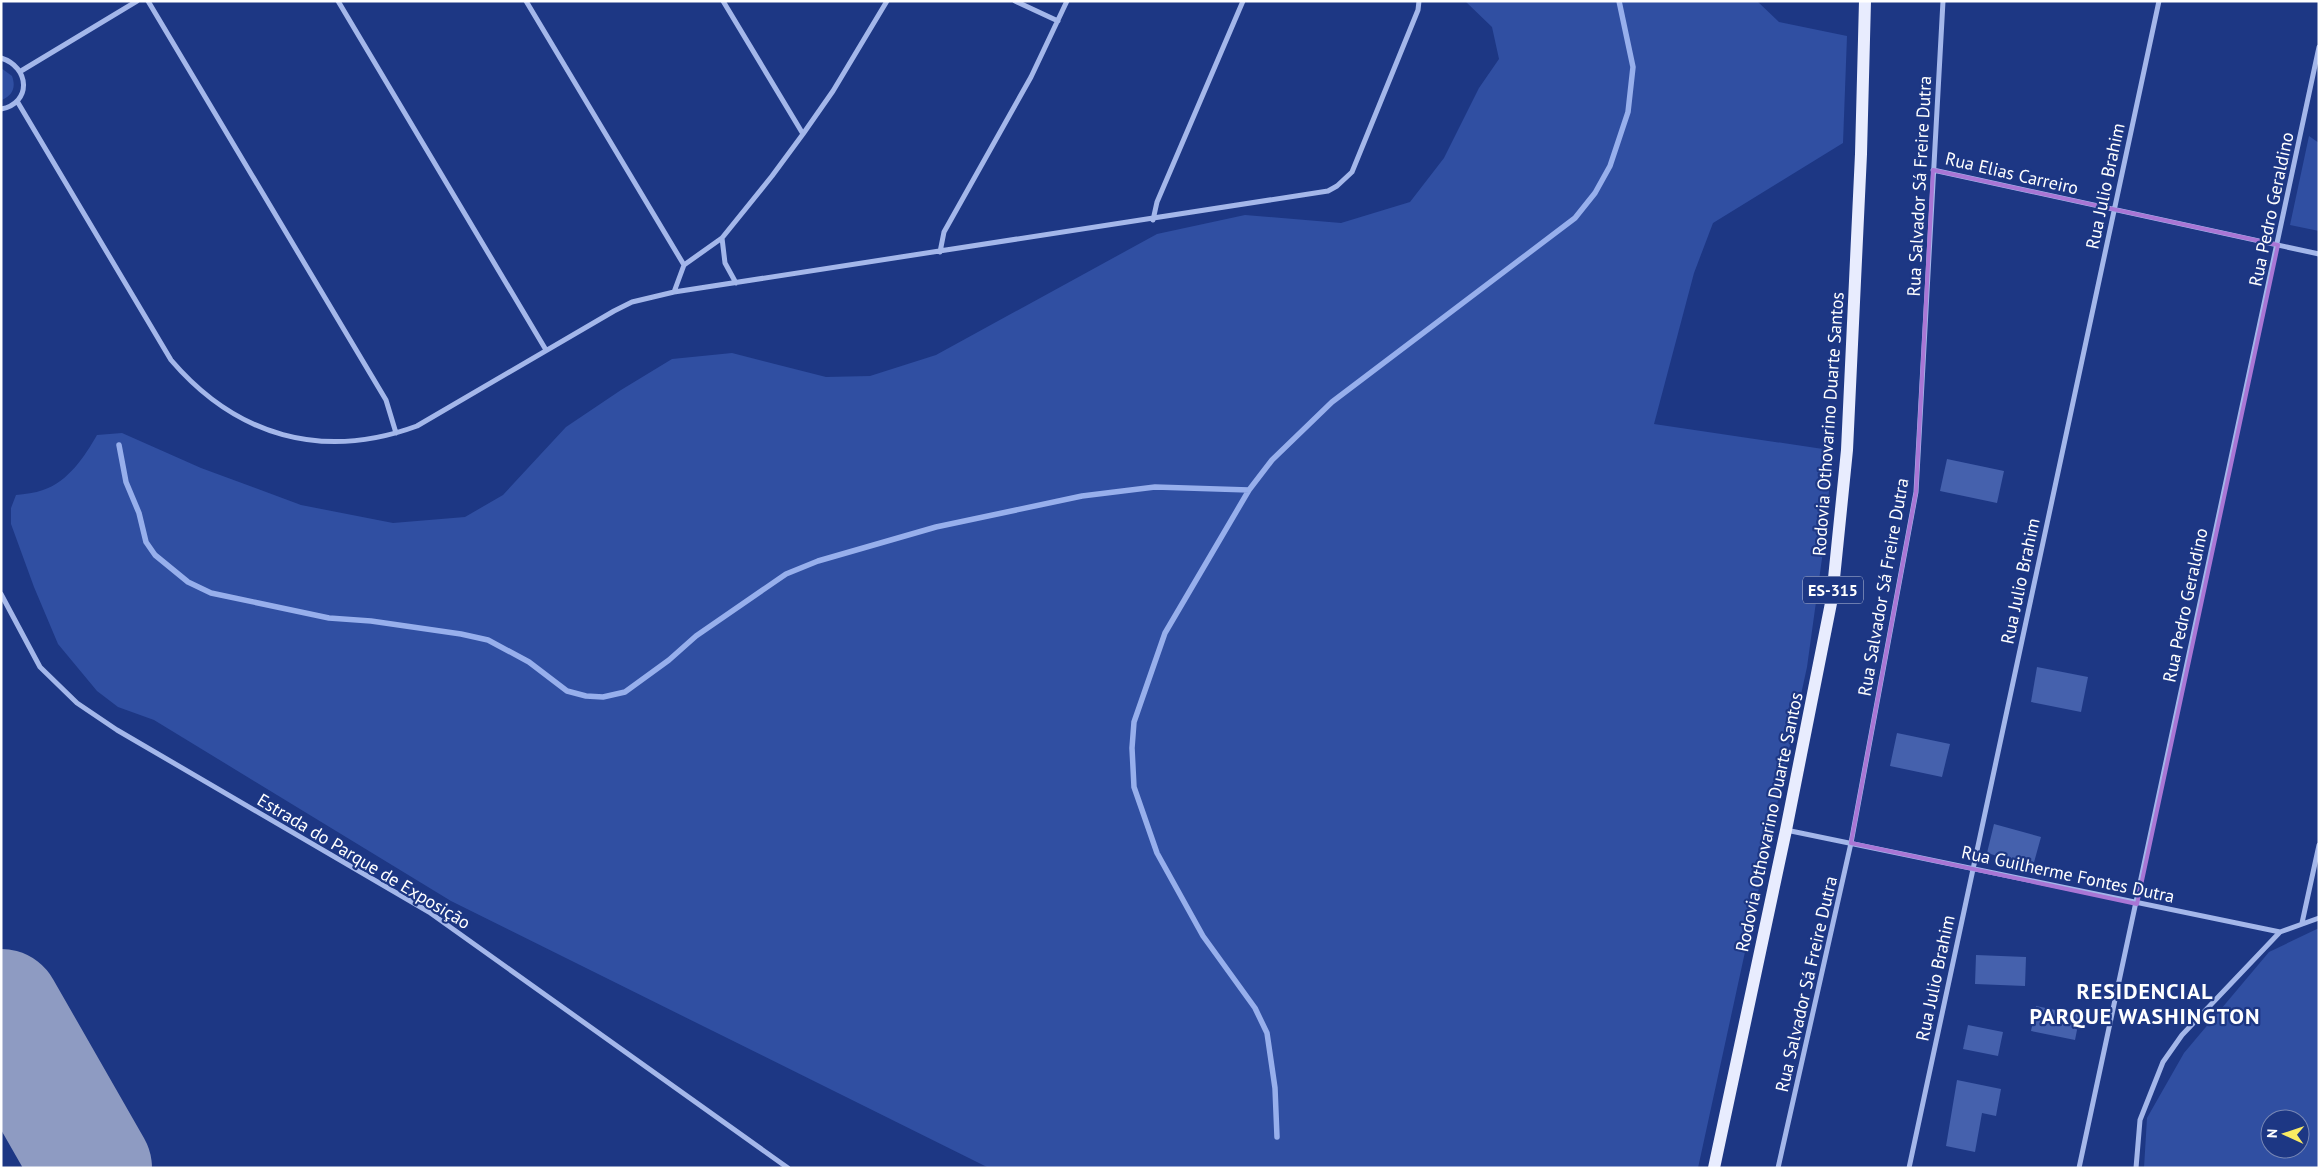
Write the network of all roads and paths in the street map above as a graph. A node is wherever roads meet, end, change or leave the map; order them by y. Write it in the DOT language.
graph roads {
  1 [pos="138,1"];
  2 [pos="148,1"];
  3 [pos="338,1"];
  4 [pos="526,1"];
  5 [pos="723,1"];
  6 [pos="887,1"];
  7 [pos="1014,1"];
  8 [pos="1067,1"];
  9 [pos="1244,1"];
  10 [pos="1419,1"];
  11 [pos="1865,1"];
  12 [pos="1943,1"];
  13 [pos="2159,1"];
  14 [pos="1058,21"];
  15 [pos="2319,47"];
  16 [pos="1,58"];
  17 [pos="20,71"];
  18 [pos="17,101"];
  19 [pos="1,109"];
  20 [pos="803,134"];
  21 [pos="1933,170"];
  22 [pos="2114,210"];
  23 [pos="1153,220"];
  24 [pos="722,238"];
  25 [pos="2278,245"];
  26 [pos="940,252"];
  27 [pos="2319,254"];
  28 [pos="684,265"];
  29 [pos="736,283"];
  30 [pos="674,292"];
  31 [pos="546,350"];
  32 [pos="396,433"];
  33 [pos="1,594"];
  34 [pos="1786,830"];
  35 [pos="1851,843"];
  36 [pos="2319,845"];
  37 [pos="1972,868"];
  38 [pos="2137,904"];
  39 [pos="2319,918"];
  40 [pos="2302,923"];
  41 [pos="2280,932"];
  42 [pos="788,1168"];
  43 [pos="1714,1168"];
  44 [pos="1778,1168"];
  45 [pos="1909,1168"];
  46 [pos="2079,1168"];
  47 [pos="2136,1168"];
  1 -- 17 [label="street"];
  2 -- 32 [label="street"];
  3 -- 31 [label="street"];
  4 -- 28 [label="street"];
  5 -- 20 [label="street"];
  6 -- 20 [label="street"];
  7 -- 14 [label="street"];
  8 -- 14 [label="street"];
  9 -- 23 [label="street"];
  10 -- 23 [label="street"];
  11 -- 34 [label="main road, Rodovia Othovarino Duarte Santos / ES-315"];
  12 -- 21 [label="street, Rua Salvador Sá Freire Dutra"];
  13 -- 22 [label="street, Rua Julio Brahim"];
  14 -- 26 [label="street"];
  15 -- 25 [label="street, Rua Pedro Geraldino"];
  16 -- 17 [label="street"];
  17 -- 18 [label="street"];
  18 -- 19 [label="street"];
  18 -- 32 [label="street"];
  20 -- 24 [label="street"];
  21 -- 22 [label="street, Rua Elias Carreiro"];
  21 -- 35 [label="street, Rua Salvador Sá Freire Dutra"];
  22 -- 25 [label="street, Rua Elias Carreiro"];
  22 -- 37 [label="street, Rua Julio Brahim"];
  23 -- 26 [label="street"];
  24 -- 28 [label="street"];
  24 -- 29 [label="street"];
  25 -- 27 [label="street, Rua Elias Carreiro"];
  25 -- 38 [label="street, Rua Pedro Geraldino"];
  26 -- 29 [label="street"];
  28 -- 30 [label="street"];
  29 -- 30 [label="street"];
  30 -- 31 [label="street"];
  31 -- 32 [label="street"];
  33 -- 42 [label="street, Estrada do Parque de Exposição"];
  34 -- 35 [label="street, Rua Guilherme Fontes Dutra"];
  34 -- 43 [label="main road, Rodovia Othovarino Duarte Santos / ES-315"];
  35 -- 37 [label="street, Rua Guilherme Fontes Dutra"];
  35 -- 44 [label="street, Rua Salvador Sá Freire Dutra"];
  36 -- 40 [label="street"];
  37 -- 38 [label="street, Rua Guilherme Fontes Dutra"];
  37 -- 45 [label="street, Rua Julio Brahim"];
  38 -- 41 [label="street, Rua Guilherme Fontes Dutra"];
  38 -- 46 [label="street, Rua Pedro Geraldino"];
  39 -- 40 [label="street"];
  40 -- 41 [label="street"];
  41 -- 47 [label="street"];
}
